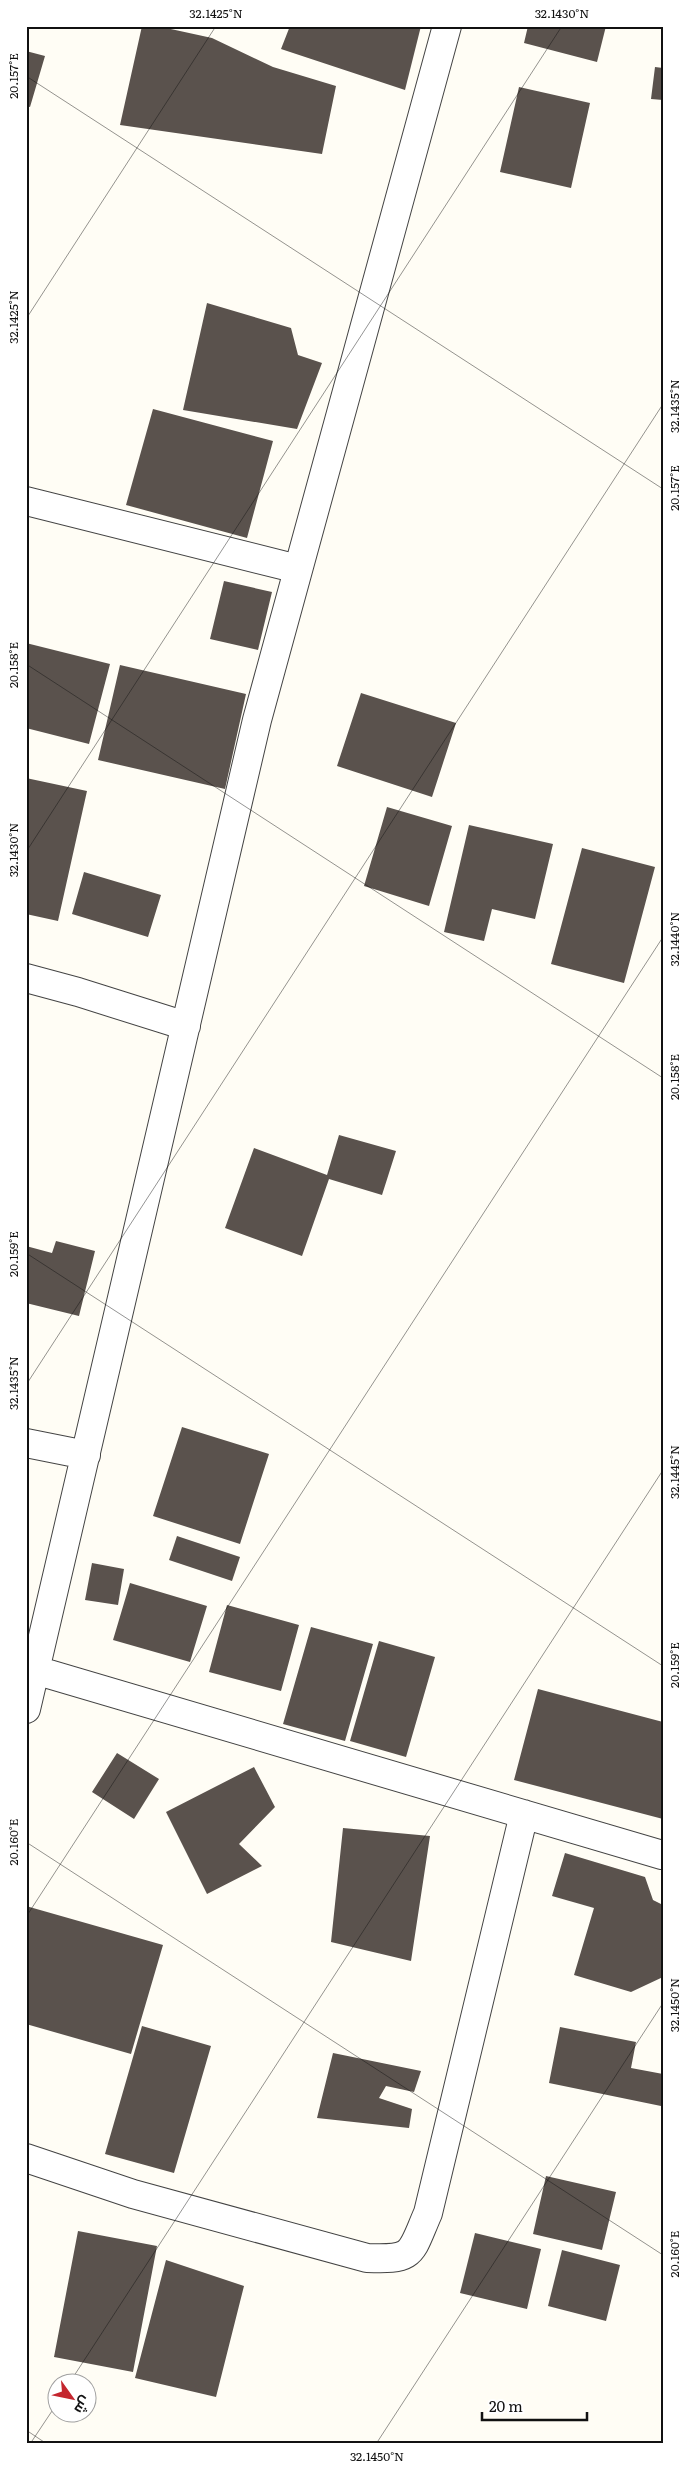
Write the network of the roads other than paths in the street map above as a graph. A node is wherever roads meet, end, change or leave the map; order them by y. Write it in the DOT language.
graph roads {
  1 [pos="447,26"];
  2 [pos="26,501"];
  3 [pos="298,569"];
  4 [pos="26,978"];
  5 [pos="186,1026"];
  6 [pos="26,1443"];
  7 [pos="86,1455"];
  8 [pos="35,1670"];
  9 [pos="26,1709"];
  10 [pos="524,1814"];
  11 [pos="662,1855"];
  12 [pos="26,2158"];
  1 -- 3 [label="street"];
  2 -- 3 [label="street"];
  3 -- 5 [label="street"];
  4 -- 5 [label="street"];
  5 -- 7 [label="street"];
  6 -- 7 [label="street"];
  7 -- 8 [label="street"];
  8 -- 9 [label="street"];
  8 -- 10 [label="street"];
  10 -- 11 [label="street"];
  10 -- 12 [label="street"];
}
